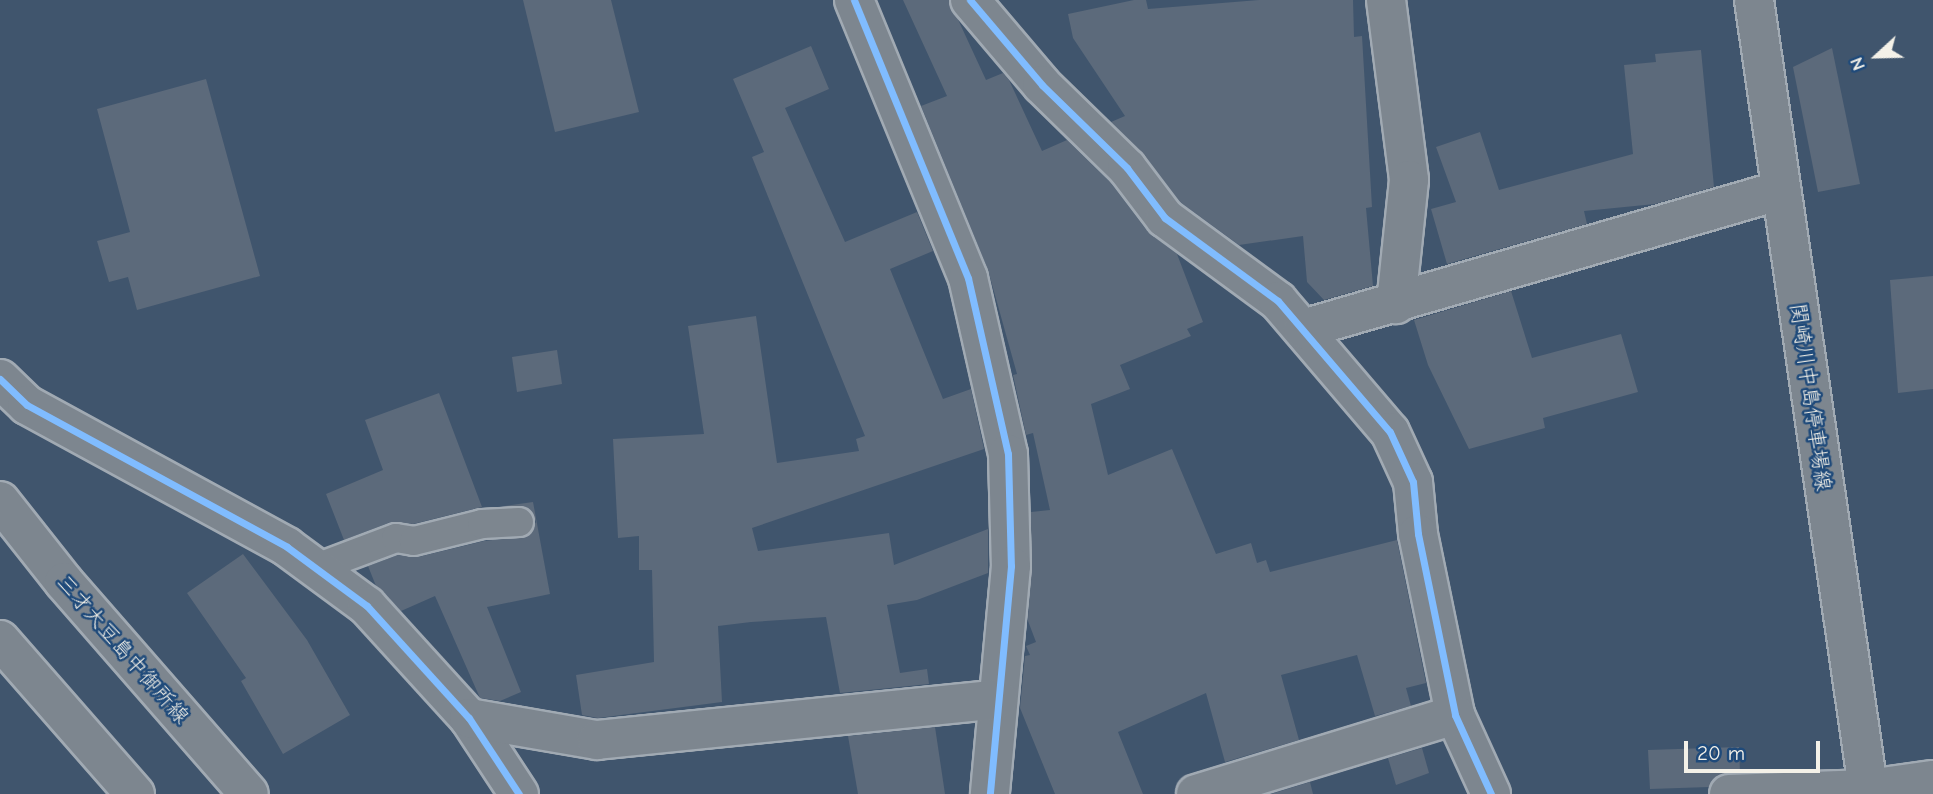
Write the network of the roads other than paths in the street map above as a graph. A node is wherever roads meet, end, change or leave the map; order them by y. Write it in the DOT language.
graph roads {
  1 [pos="854,0"];
  2 [pos="970,0"];
  3 [pos="1386,0"];
  4 [pos="1754,0"];
  5 [pos="1781,190"];
  6 [pos="1396,304"];
  7 [pos="1303,329"];
  8 [pos="0,379"];
  9 [pos="0,501"];
  10 [pos="519,522"];
  11 [pos="316,568"];
  12 [pos="0,640"];
  13 [pos="998,699"];
  14 [pos="1455,715"];
  15 [pos="469,718"];
  16 [pos="1933,780"];
  17 [pos="1868,792"];
  18 [pos="135,794"];
  19 [pos="249,794"];
  20 [pos="519,794"];
  21 [pos="990,794"];
  22 [pos="1196,794"];
  23 [pos="1492,794"];
  24 [pos="1729,794"];
  1 -- 13 [label="street"];
  2 -- 7 [label="street"];
  3 -- 6 [label="street"];
  4 -- 5 [label="street, 関崎川中島停車場線"];
  5 -- 6 [label="street"];
  5 -- 17 [label="street, 関崎川中島停車場線"];
  6 -- 7 [label="street"];
  7 -- 14 [label="street"];
  8 -- 11 [label="street"];
  9 -- 19 [label="street, 三才大豆島中御所線"];
  10 -- 11 [label="lane"];
  11 -- 15 [label="street"];
  12 -- 18 [label="street"];
  13 -- 15 [label="street"];
  13 -- 21 [label="street"];
  14 -- 22 [label="street"];
  14 -- 23 [label="street"];
  15 -- 20 [label="street"];
  16 -- 17 [label="street"];
  17 -- 24 [label="street"];
}
